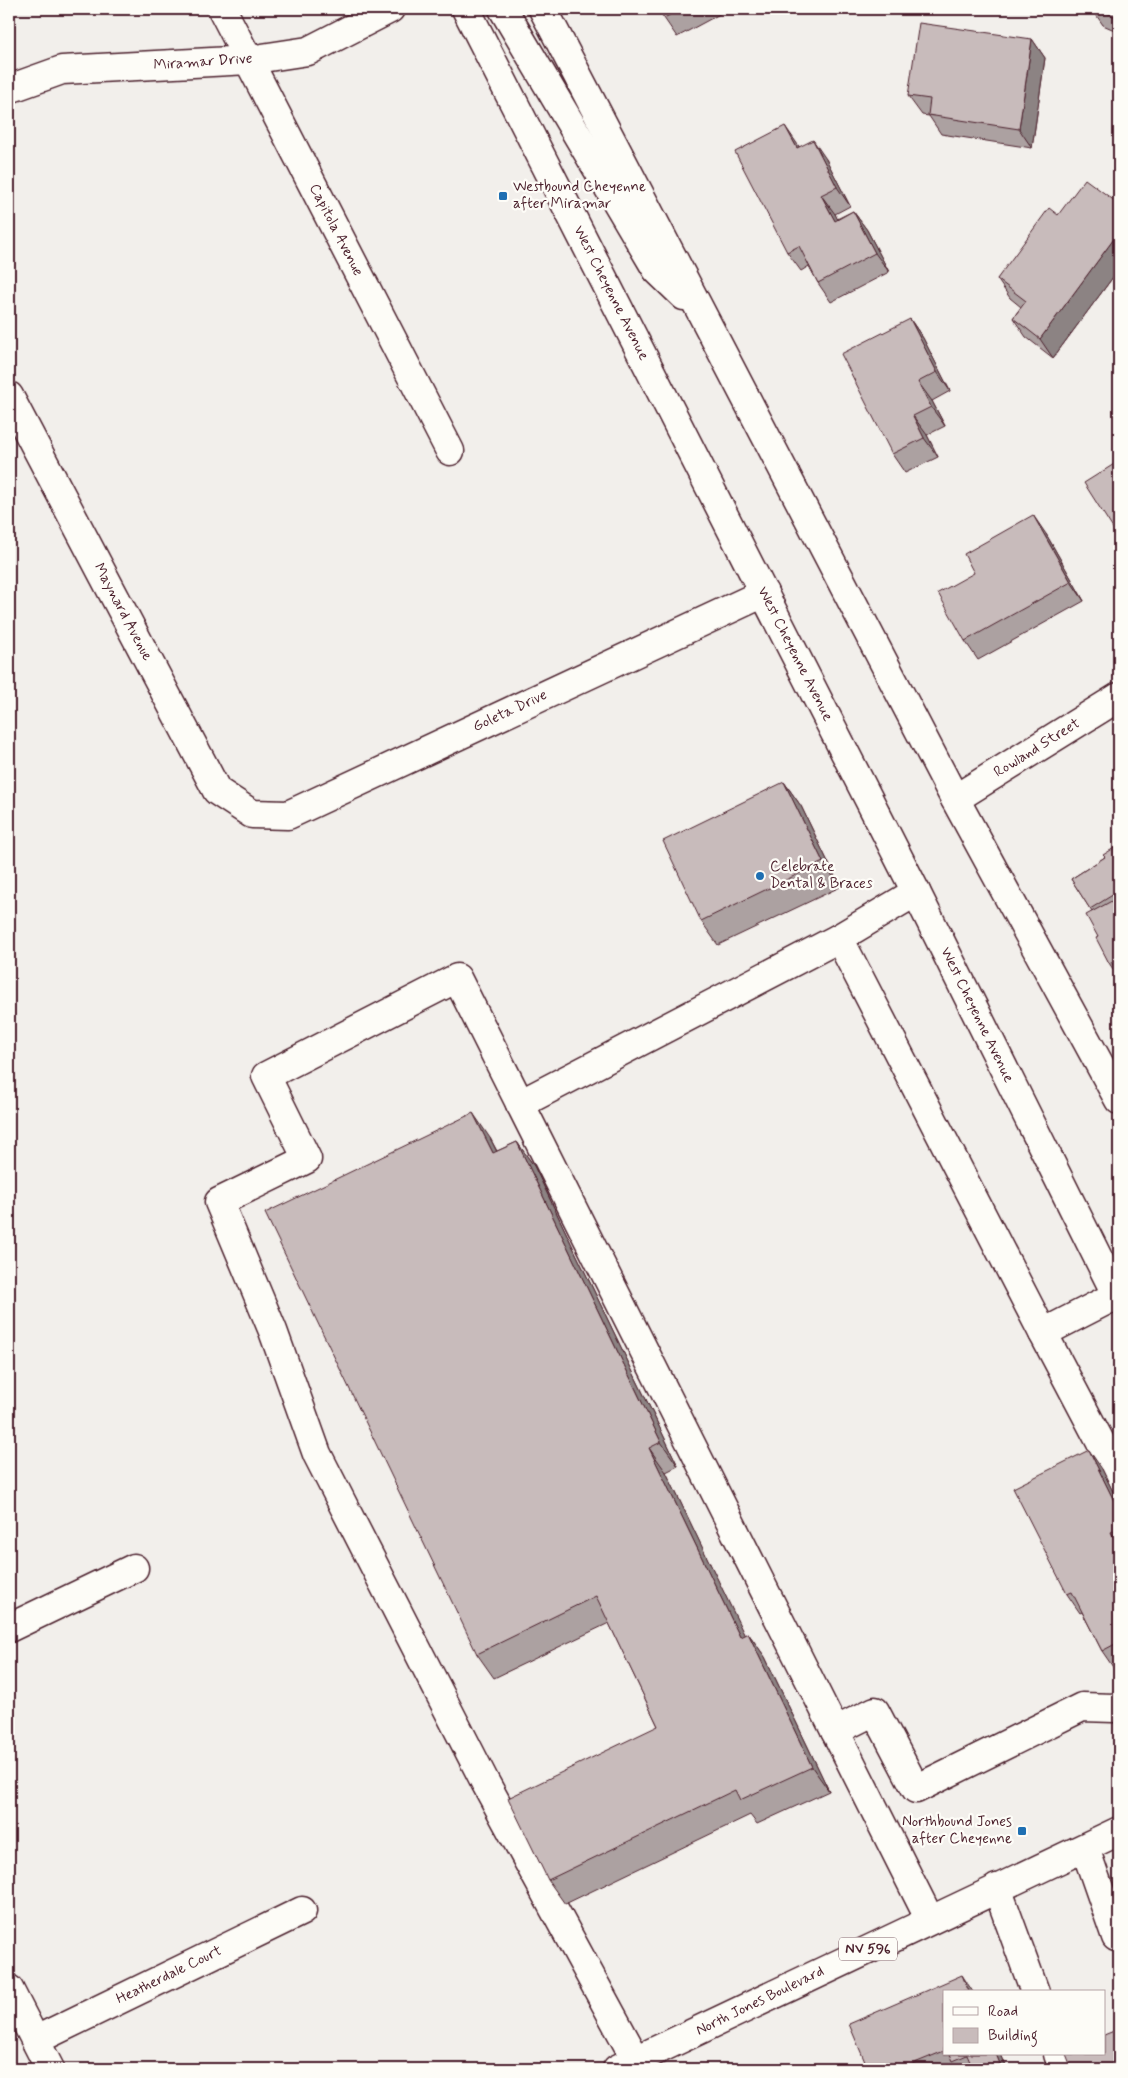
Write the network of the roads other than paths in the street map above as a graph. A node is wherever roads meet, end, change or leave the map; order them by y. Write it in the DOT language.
graph roads {
  1 [pos="222,9"];
  2 [pos="390,9"];
  3 [pos="466,9"];
  4 [pos="503,9"];
  5 [pos="543,9"];
  6 [pos="249,60"];
  7 [pos="9,89"];
  8 [pos="701,312"];
  9 [pos="9,396"];
  10 [pos="450,451"];
  11 [pos="764,593"];
  12 [pos="1119,697"];
  13 [pos="955,800"];
  14 [pos="252,814"];
  15 [pos="916,892"];
  16 [pos="839,938"];
  17 [pos="1119,1100"];
  18 [pos="520,1104"];
  19 [pos="1118,1298"];
  20 [pos="1043,1333"];
  21 [pos="1119,1477"];
  22 [pos="134,1568"];
  23 [pos="9,1628"];
  24 [pos="1119,1706"];
  25 [pos="835,1731"];
  26 [pos="1119,1831"];
  27 [pos="1085,1848"];
  28 [pos="997,1888"];
  29 [pos="302,1911"];
  30 [pos="930,1920"];
  31 [pos="1119,1936"];
  32 [pos="9,1989"];
  33 [pos="1034,1990"];
  34 [pos="36,2040"];
  35 [pos="1059,2056"];
  36 [pos="631,2066"];
  37 [pos="50,2069"];
  38 [pos="1063,2069"];
  1 -- 6 [label="main road, Capitola Avenue"];
  2 -- 6 [label="main road, Miramar Drive"];
  3 -- 11 [label="main road, West Cheyenne Avenue"];
  4 -- 8 [label="main road"];
  5 -- 8 [label="main road"];
  6 -- 7 [label="main road, Miramar Drive"];
  6 -- 10 [label="main road, Capitola Avenue"];
  8 -- 13 [label="main road"];
  9 -- 14 [label="main road, Maynard Avenue"];
  11 -- 14 [label="main road, Goleta Drive"];
  11 -- 15 [label="main road, West Cheyenne Avenue"];
  12 -- 13 [label="main road, Rowland Street"];
  13 -- 17 [label="main road"];
  15 -- 16 [label="main road"];
  15 -- 19 [label="main road, West Cheyenne Avenue"];
  16 -- 18 [label="main road"];
  16 -- 20 [label="main road"];
  18 -- 25 [label="main road"];
  18 -- 36 [label="main road"];
  19 -- 20 [label="main road"];
  20 -- 21 [label="main road"];
  22 -- 23 [label="main road"];
  24 -- 25 [label="main road"];
  25 -- 30 [label="main road"];
  26 -- 27 [label="main road, North Jones Boulevard / NV 596"];
  27 -- 28 [label="main road, North Jones Boulevard / NV 596"];
  27 -- 31 [label="main road"];
  28 -- 30 [label="main road, North Jones Boulevard / NV 596"];
  28 -- 33 [label="main road"];
  29 -- 34 [label="main road, Heatherdale Court"];
  30 -- 36 [label="main road, North Jones Boulevard / NV 596"];
  32 -- 34 [label="main road"];
  34 -- 37 [label="main road"];
  35 -- 38 [label="main road"];
}
